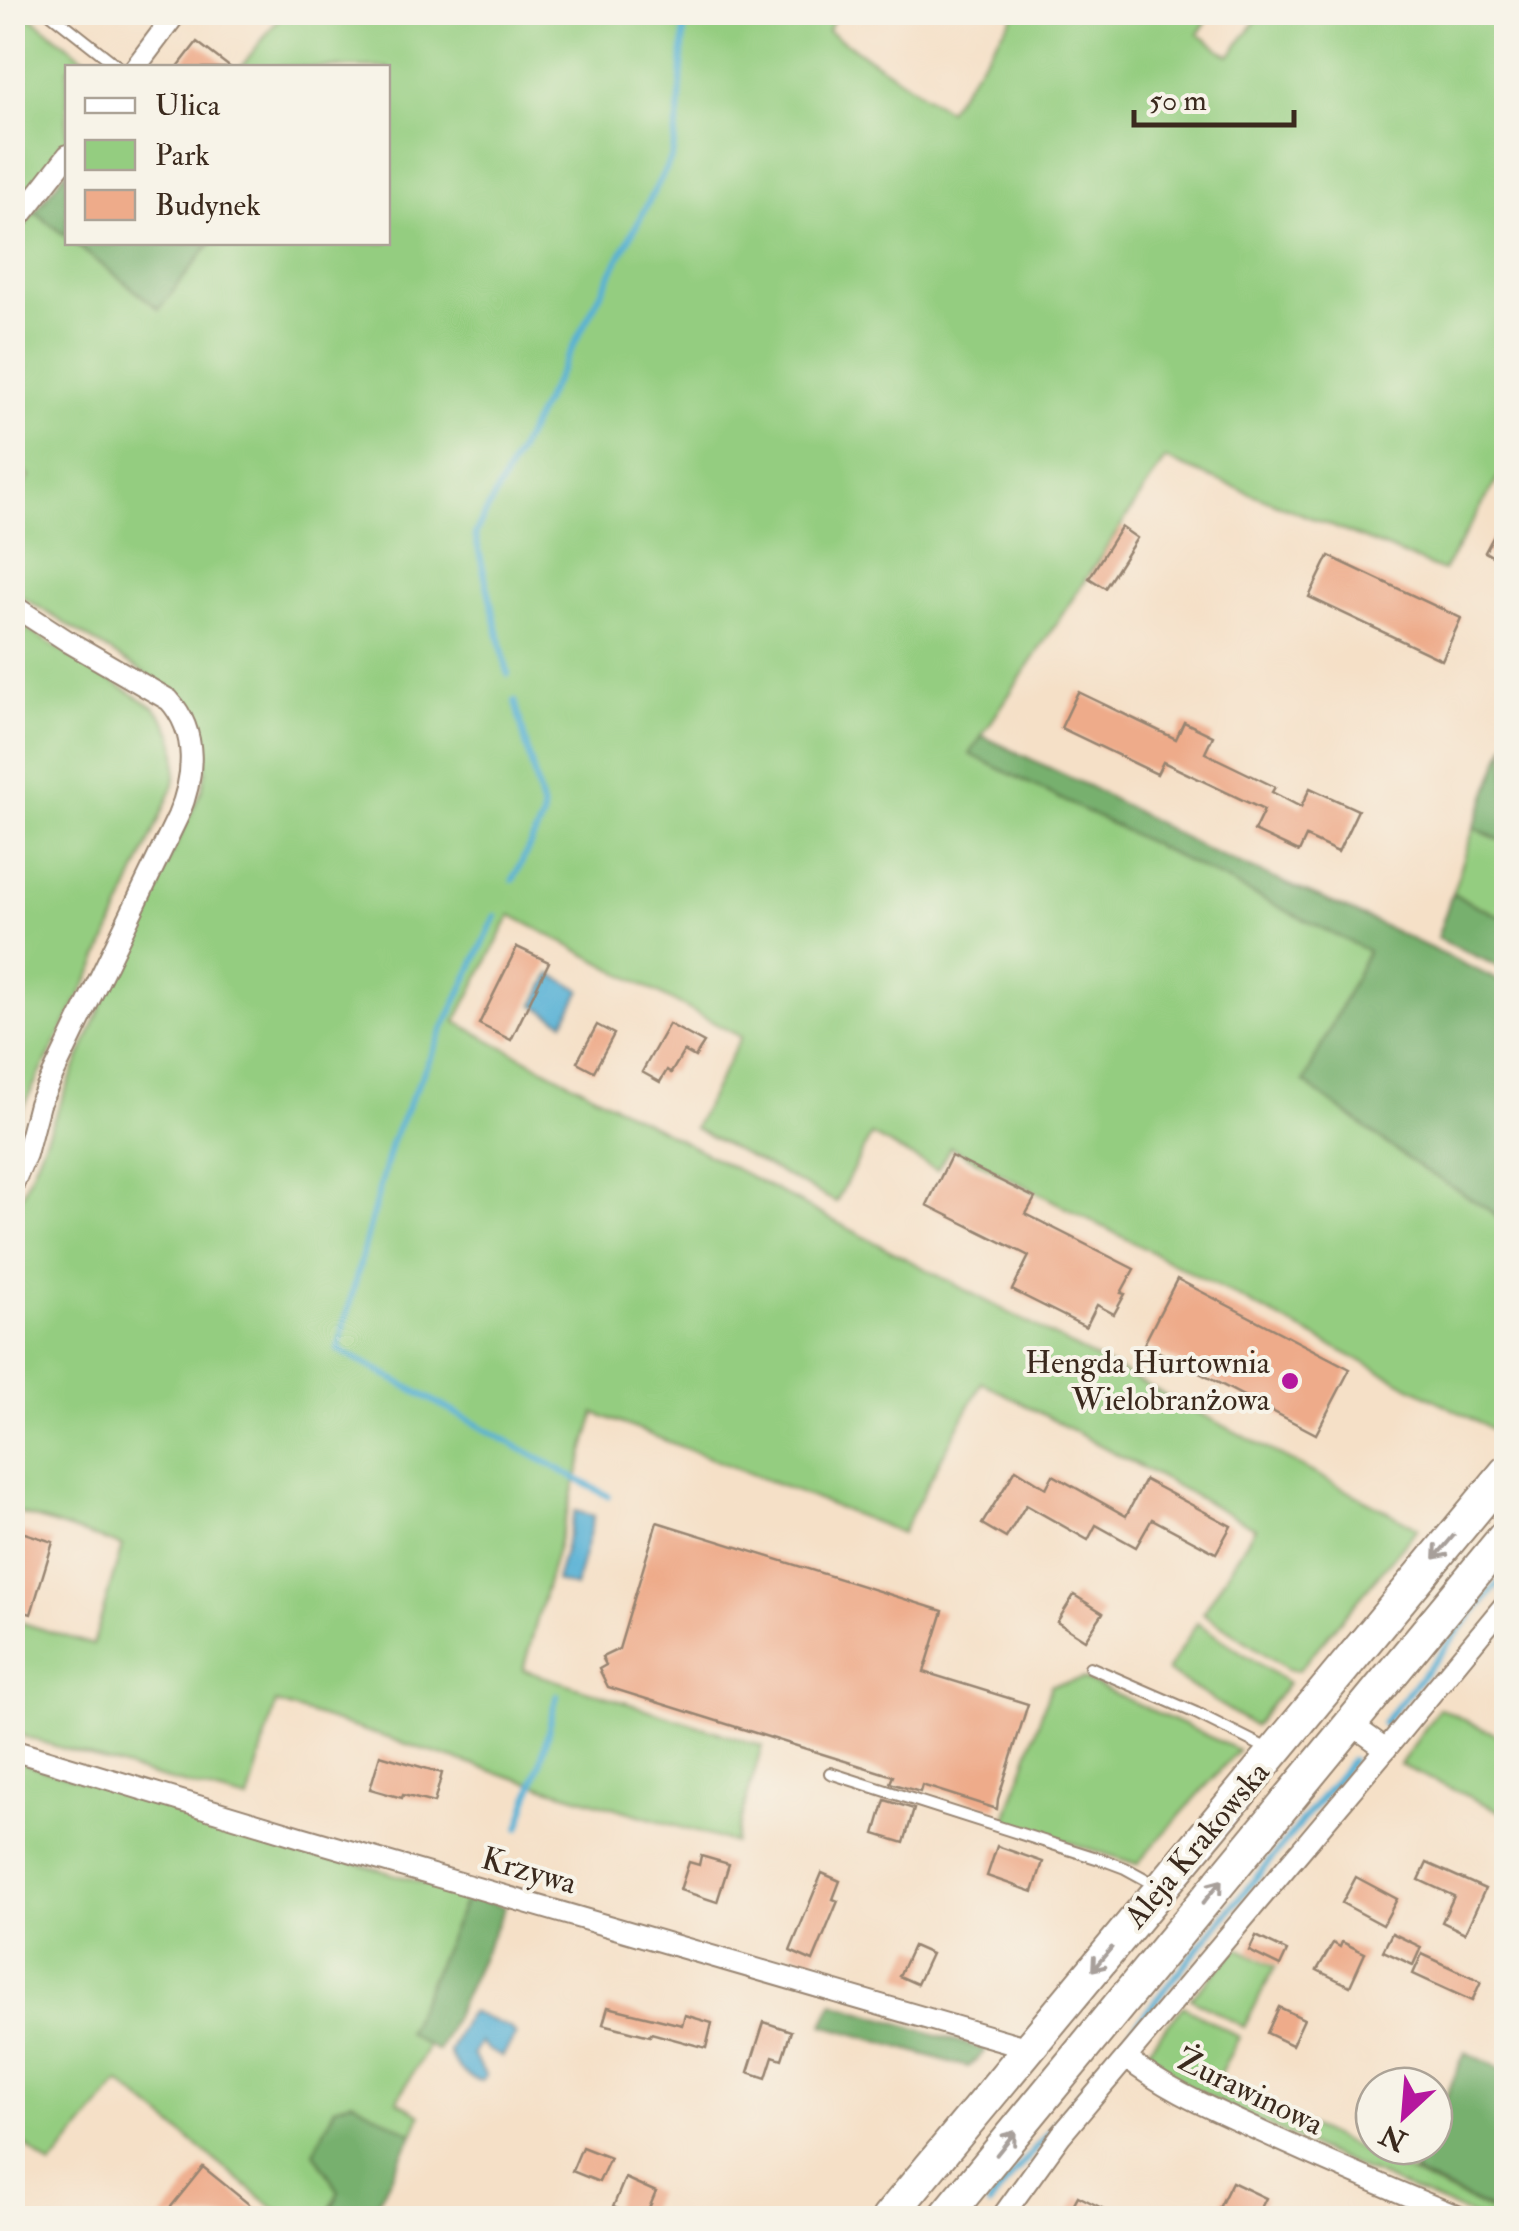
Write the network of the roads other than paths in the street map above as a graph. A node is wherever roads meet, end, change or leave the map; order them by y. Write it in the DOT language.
graph roads {
  1 [pos="48,12"];
  2 [pos="178,12"];
  3 [pos="116,65"];
  4 [pos="137,65"];
  5 [pos="65,160"];
  6 [pos="12,227"];
  7 [pos="12,605"];
  8 [pos="12,1188"];
  9 [pos="1506,1472"];
  10 [pos="1506,1535"];
  11 [pos="1506,1603"];
  12 [pos="1090,1667"];
  13 [pos="1351,1724"];
  14 [pos="12,1750"];
  15 [pos="1386,1750"];
  16 [pos="1274,1752"];
  17 [pos="830,1773"];
  18 [pos="1161,1888"];
  19 [pos="1029,2048"];
  20 [pos="1126,2058"];
  21 [pos="955,2216"];
  22 [pos="888,2218"];
  23 [pos="1001,2218"];
  24 [pos="1462,2218"];
  1 -- 3 [label="lane"];
  2 -- 4 [label="street"];
  5 -- 6 [label="street"];
  7 -- 8 [label="street"];
  9 -- 16 [label="main road, Aleja Krakowska, one-way"];
  10 -- 13 [label="main road, Aleja Krakowska"];
  11 -- 15 [label="street"];
  12 -- 16 [label="lane"];
  13 -- 15 [label="street"];
  21 -- 13 [label="main road, Aleja Krakowska, one-way"];
  14 -- 19 [label="street, Krzywa"];
  15 -- 20 [label="street"];
  16 -- 18 [label="main road, Aleja Krakowska"];
  17 -- 18 [label="lane"];
  18 -- 19 [label="main road, Aleja Krakowska, one-way"];
  19 -- 22 [label="main road, Aleja Krakowska"];
  20 -- 23 [label="street"];
  20 -- 24 [label="street, Żurawinowa"];
}
